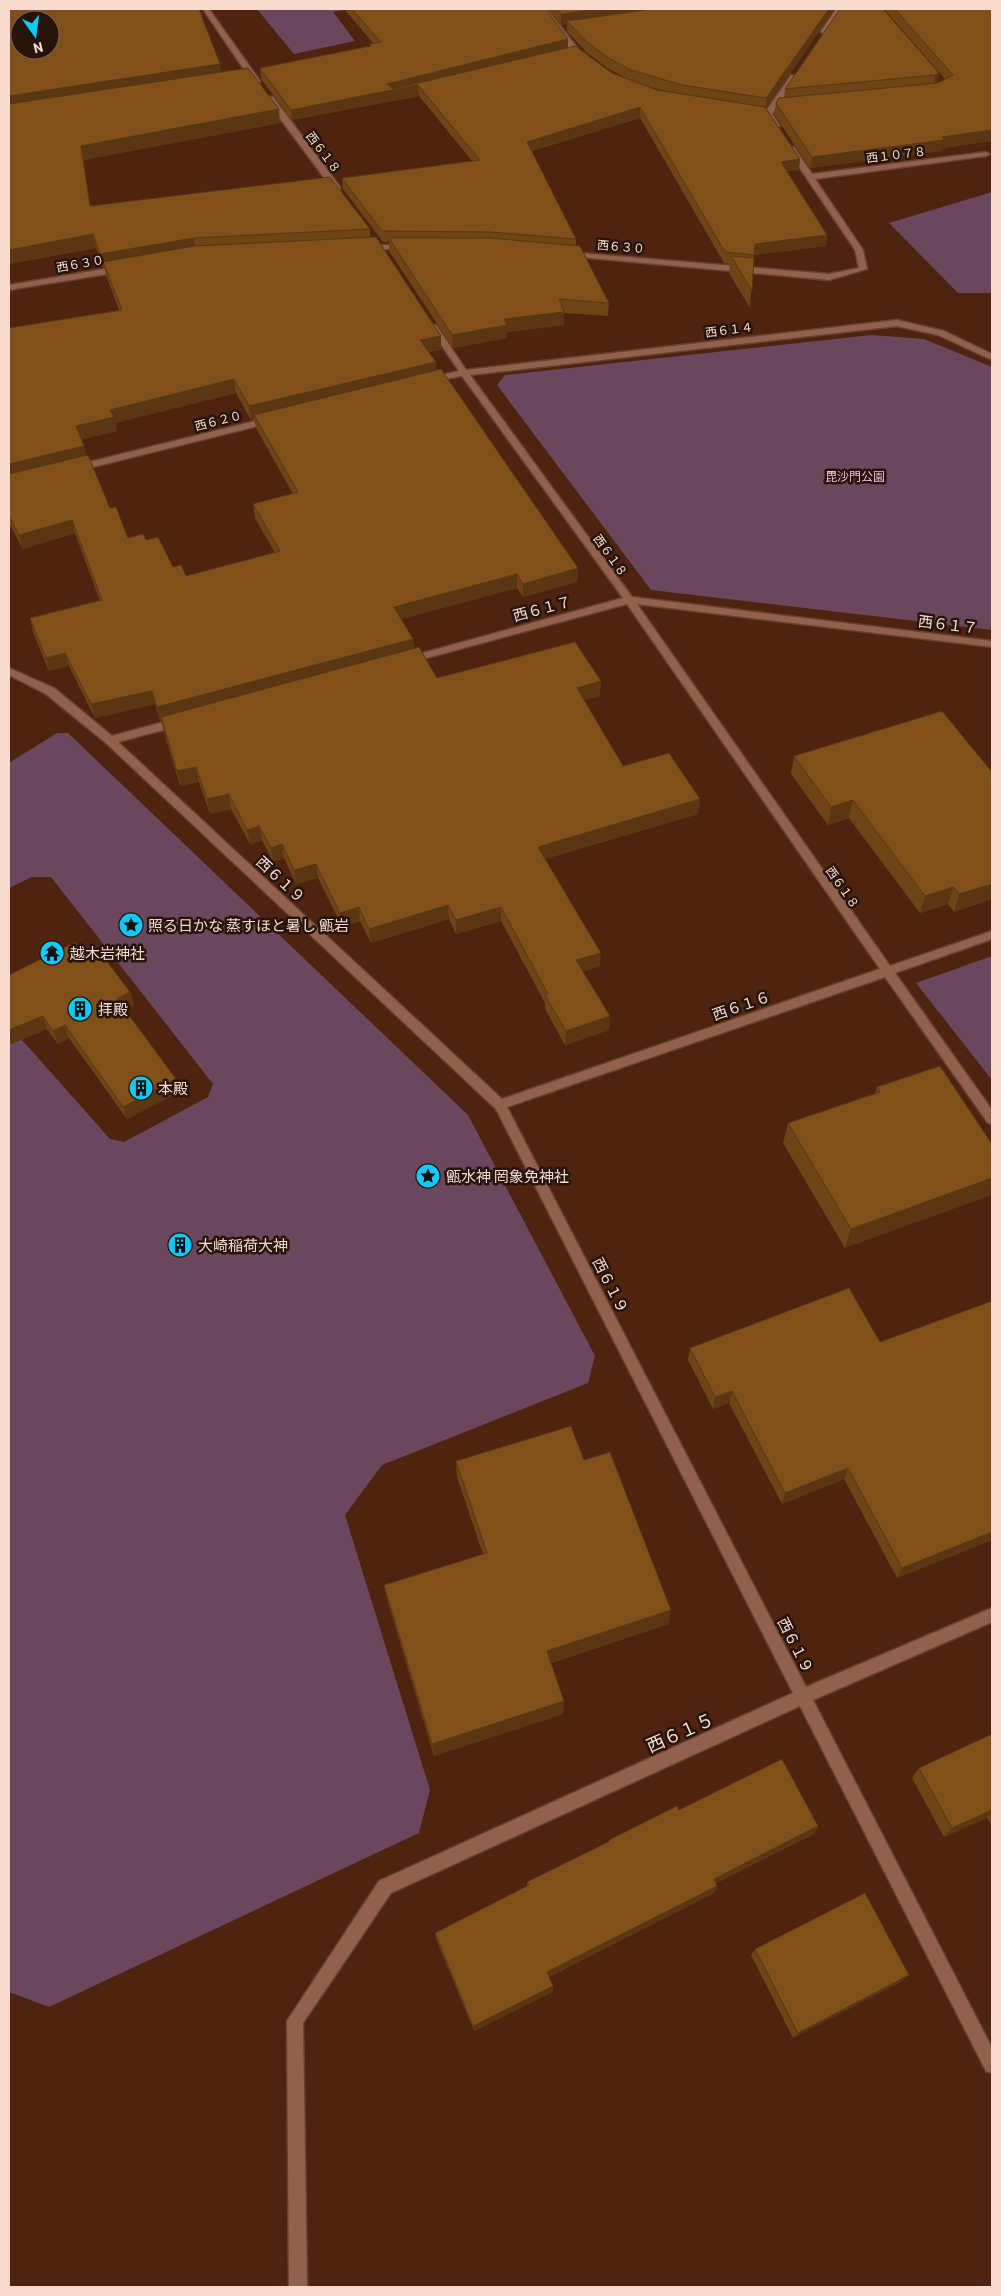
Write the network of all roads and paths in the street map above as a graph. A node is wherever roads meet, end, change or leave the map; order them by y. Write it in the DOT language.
graph roads {
  1 [pos="206,9"];
  2 [pos="544,9"];
  3 [pos="839,9"];
  4 [pos="567,27"];
  5 [pos="558,29"];
  6 [pos="821,38"];
  7 [pos="576,52"];
  8 [pos="567,54"];
  9 [pos="592,63"];
  10 [pos="800,68"];
  11 [pos="252,76"];
  12 [pos="242,78"];
  13 [pos="784,104"];
  14 [pos="774,105"];
  15 [pos="758,112"];
  16 [pos="768,114"];
  17 [pos="986,154"];
  18 [pos="810,177"];
  19 [pos="345,200"];
  20 [pos="374,239"];
  21 [pos="380,246"];
  22 [pos="420,247"];
  23 [pos="360,248"];
  24 [pos="558,253"];
  25 [pos="385,254"];
  26 [pos="131,267"];
  27 [pos="9,288"];
  28 [pos="427,317"];
  29 [pos="992,357"];
  30 [pos="463,372"];
  31 [pos="424,382"];
  32 [pos="279,418"];
  33 [pos="67,470"];
  34 [pos="629,600"];
  35 [pos="992,644"];
  36 [pos="398,662"];
  37 [pos="9,671"];
  38 [pos="186,719"];
  39 [pos="110,740"];
  40 [pos="992,935"];
  41 [pos="886,972"];
  42 [pos="500,1105"];
  43 [pos="992,1119"];
  44 [pos="992,1615"];
  45 [pos="804,1696"];
  46 [pos="992,2065"];
  47 [pos="298,2287"];
  1 -- 11 [label="street, 西６１８"];
  2 -- 5 [label="street"];
  3 -- 6 [label="street"];
  4 -- 5 [label="street"];
  5 -- 7 [label="street"];
  7 -- 8 [label="street"];
  7 -- 9 [label="street"];
  10 -- 14 [label="street"];
  11 -- 12 [label="street"];
  11 -- 19 [label="street, 西６１８"];
  13 -- 14 [label="street"];
  14 -- 16 [label="street"];
  15 -- 16 [label="street"];
  16 -- 18 [label="street, 西６３０"];
  17 -- 18 [label="street, 西１０７８"];
  18 -- 24 [label="street, 西６３０"];
  20 -- 21 [label="street"];
  21 -- 22 [label="street"];
  21 -- 23 [label="street"];
  21 -- 25 [label="street"];
  26 -- 27 [label="street, 西６３０"];
  28 -- 30 [label="street, 西６１８"];
  29 -- 30 [label="street, 西６１４"];
  30 -- 31 [label="street"];
  30 -- 34 [label="street, 西６１８"];
  32 -- 33 [label="street, 西６２０"];
  34 -- 35 [label="street, 西６１７"];
  34 -- 36 [label="street, 西６１７"];
  34 -- 41 [label="street, 西６１８"];
  37 -- 39 [label="street, 西６１９"];
  38 -- 39 [label="street"];
  39 -- 42 [label="street, 西６１９"];
  40 -- 41 [label="street, 西６１６"];
  41 -- 42 [label="street, 西６１６"];
  41 -- 43 [label="street, 西６１８"];
  42 -- 45 [label="street, 西６１９"];
  44 -- 45 [label="street, 西６１５"];
  45 -- 46 [label="street, 西６１９"];
  45 -- 47 [label="street, 西６１５"];
}
